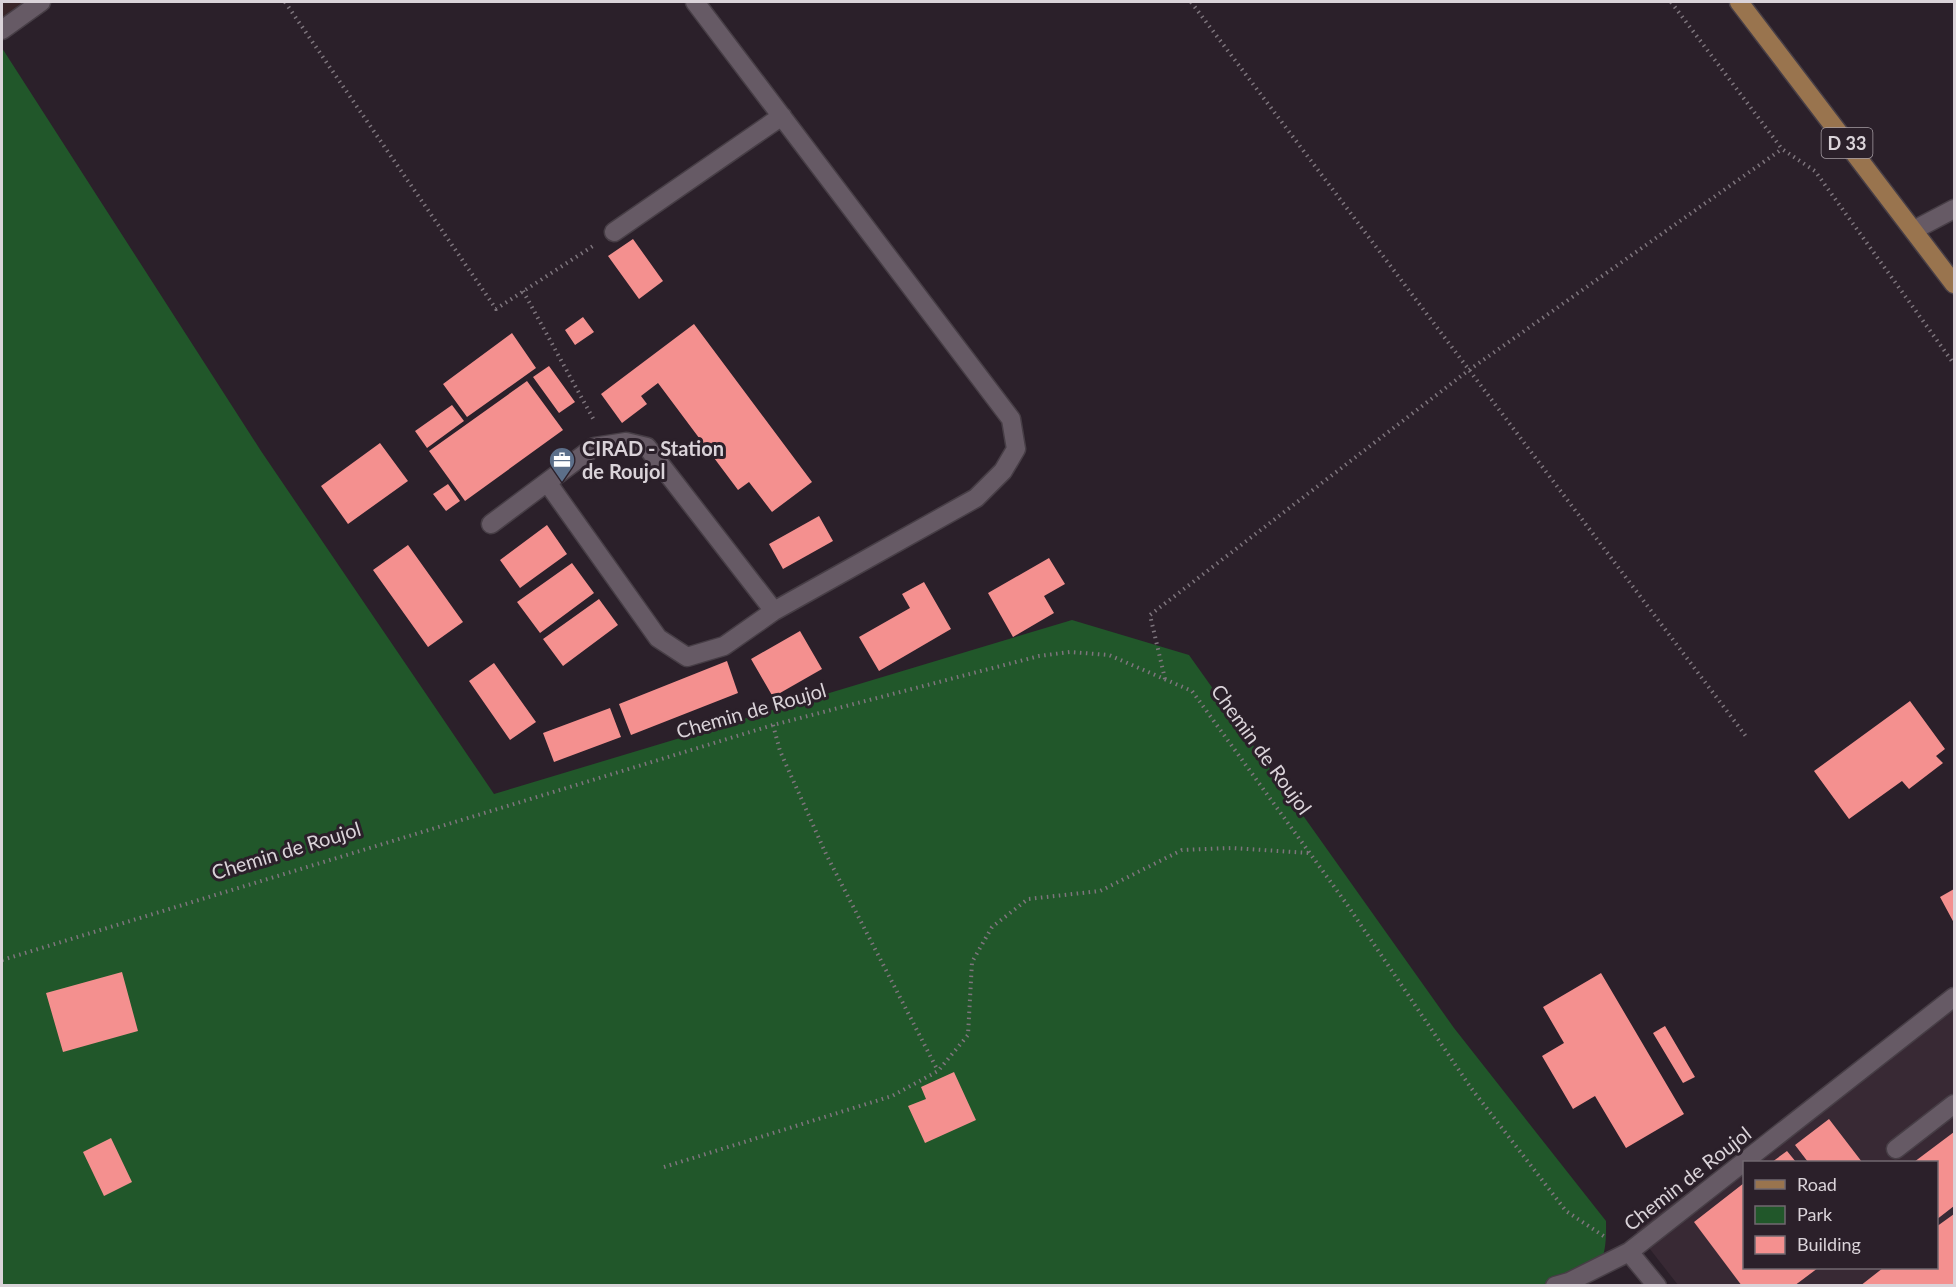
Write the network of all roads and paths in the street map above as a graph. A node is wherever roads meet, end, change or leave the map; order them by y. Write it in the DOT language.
graph roads {
  1 [pos="42,2"];
  2 [pos="285,2"];
  3 [pos="695,2"];
  4 [pos="1191,2"];
  5 [pos="1671,2"];
  6 [pos="1739,2"];
  7 [pos="2,30"];
  8 [pos="782,116"];
  9 [pos="1782,149"];
  10 [pos="1954,209"];
  11 [pos="1914,230"];
  12 [pos="615,232"];
  13 [pos="1954,284"];
  14 [pos="524,291"];
  15 [pos="1954,364"];
  16 [pos="1469,370"];
  17 [pos="608,445"];
  18 [pos="547,482"];
  19 [pos="491,524"];
  20 [pos="774,611"];
  21 [pos="1165,680"];
  22 [pos="773,725"];
  23 [pos="1748,739"];
  24 [pos="1310,853"];
  25 [pos="2,960"];
  26 [pos="1954,997"];
  27 [pos="938,1071"];
  28 [pos="1954,1104"];
  29 [pos="1896,1149"];
  30 [pos="1745,1161"];
  31 [pos="1743,1163"];
  32 [pos="664,1167"];
  33 [pos="1629,1252"];
  34 [pos="1555,1286"];
  35 [pos="1657,1286"];
  1 -- 7 [label="street"];
  2 -- 14 [label="path"];
  3 -- 8 [label="street"];
  4 -- 16 [label="path"];
  5 -- 9 [label="path"];
  6 -- 11 [label="main road, D 33"];
  8 -- 12 [label="street"];
  8 -- 20 [label="street"];
  9 -- 15 [label="path"];
  9 -- 16 [label="path"];
  10 -- 11 [label="street"];
  11 -- 13 [label="main road, D 33"];
  12 -- 14 [label="path"];
  14 -- 17 [label="path"];
  16 -- 21 [label="path"];
  16 -- 23 [label="path"];
  17 -- 18 [label="street"];
  17 -- 20 [label="street"];
  18 -- 19 [label="street"];
  18 -- 20 [label="street"];
  21 -- 22 [label="path, Chemin de Roujol"];
  21 -- 24 [label="path, Chemin de Roujol"];
  22 -- 25 [label="path, Chemin de Roujol"];
  22 -- 27 [label="path"];
  24 -- 27 [label="path"];
  24 -- 33 [label="path, Chemin de Roujol"];
  26 -- 30 [label="street, Chemin de Roujol"];
  27 -- 32 [label="path"];
  28 -- 29 [label="street"];
  31 -- 33 [label="street, Chemin de Roujol"];
  33 -- 34 [label="street"];
  33 -- 35 [label="street"];
}
